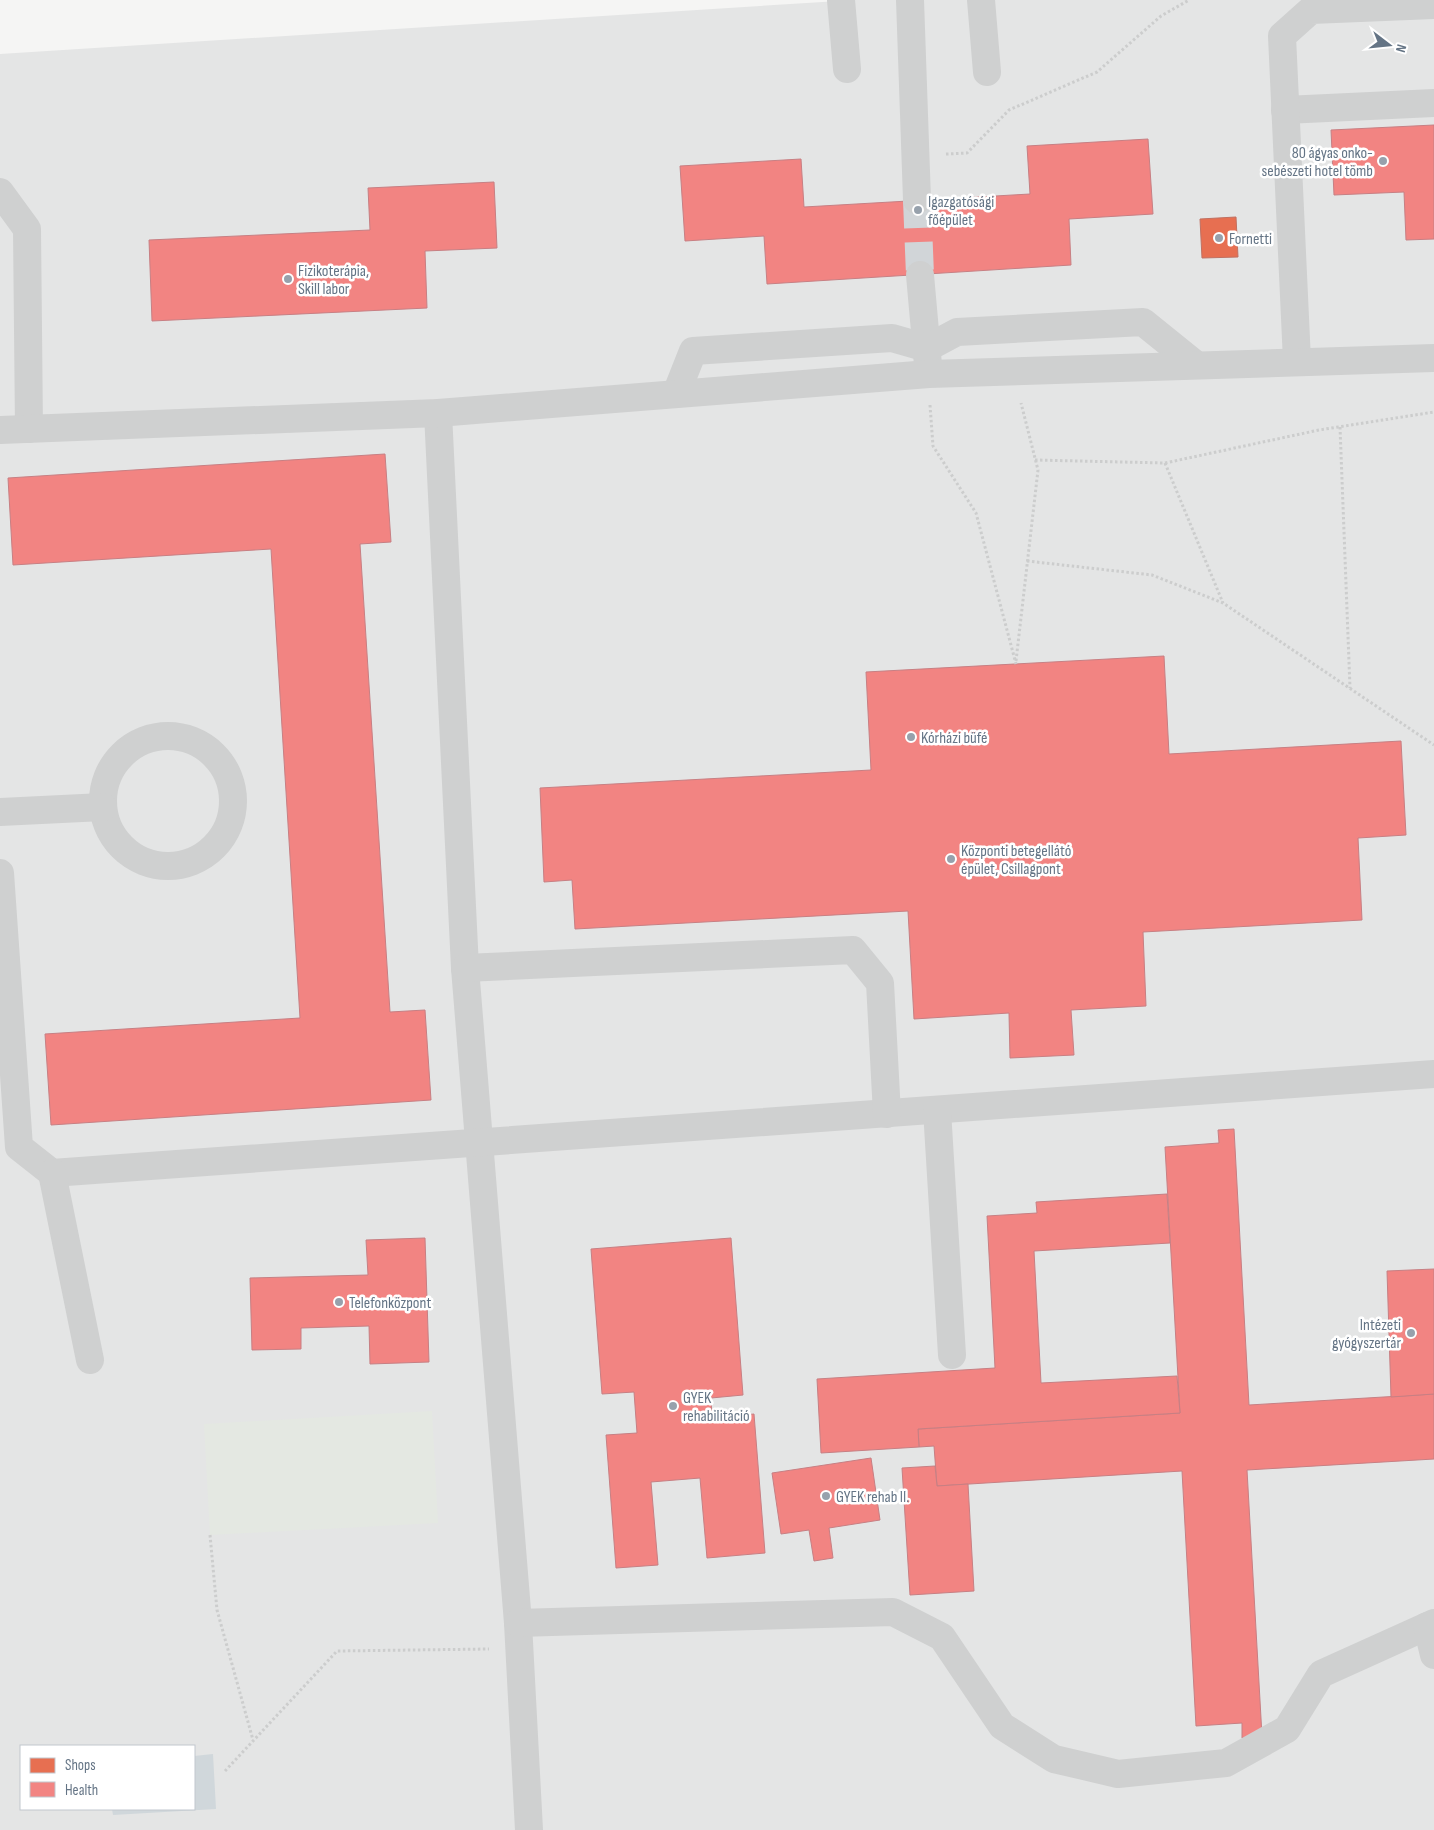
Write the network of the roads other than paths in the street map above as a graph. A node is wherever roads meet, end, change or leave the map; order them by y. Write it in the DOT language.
graph roads {
  1 [pos="841,0"];
  2 [pos="910,0"];
  3 [pos="981,0"];
  4 [pos="1434,4"];
  5 [pos="847,69"];
  6 [pos="987,72"];
  7 [pos="1434,103"];
  8 [pos="1285,110"];
  9 [pos="0,192"];
  10 [pos="917,200"];
  11 [pos="920,274"];
  12 [pos="1434,358"];
  13 [pos="928,361"];
  14 [pos="1297,361"];
  15 [pos="1195,364"];
  16 [pos="676,394"];
  17 [pos="438,413"];
  18 [pos="29,428"];
  19 [pos="0,430"];
  20 [pos="103,807"];
  21 [pos="0,812"];
  22 [pos="0,873"];
  23 [pos="465,968"];
  24 [pos="1434,1074"];
  25 [pos="937,1110"];
  26 [pos="887,1114"];
  27 [pos="478,1144"];
  28 [pos="52,1173"];
  29 [pos="952,1355"];
  30 [pos="90,1360"];
  31 [pos="518,1623"];
  32 [pos="1430,1625"];
  33 [pos="1434,1655"];
  34 [pos="529,1830"];
  1 -- 5 [label="lane"];
  2 -- 10 [label="lane"];
  3 -- 6 [label="lane"];
  4 -- 8 [label="lane"];
  7 -- 8 [label="lane"];
  8 -- 14 [label="lane"];
  9 -- 18 [label="lane"];
  11 -- 13 [label="lane"];
  12 -- 14 [label="lane"];
  13 -- 15 [label="lane"];
  13 -- 15 [label="lane"];
  13 -- 16 [label="lane"];
  13 -- 16 [label="lane"];
  14 -- 15 [label="lane"];
  16 -- 17 [label="lane"];
  17 -- 18 [label="lane"];
  17 -- 23 [label="lane"];
  18 -- 19 [label="lane"];
  20 -- 20 [label="lane"];
  20 -- 21 [label="lane"];
  22 -- 28 [label="lane"];
  23 -- 26 [label="lane"];
  23 -- 27 [label="lane"];
  24 -- 25 [label="lane"];
  25 -- 26 [label="lane"];
  25 -- 29 [label="lane"];
  26 -- 27 [label="lane"];
  27 -- 28 [label="lane"];
  27 -- 31 [label="lane"];
  28 -- 30 [label="lane"];
  31 -- 32 [label="lane"];
  31 -- 34 [label="lane"];
  32 -- 33 [label="lane"];
}
